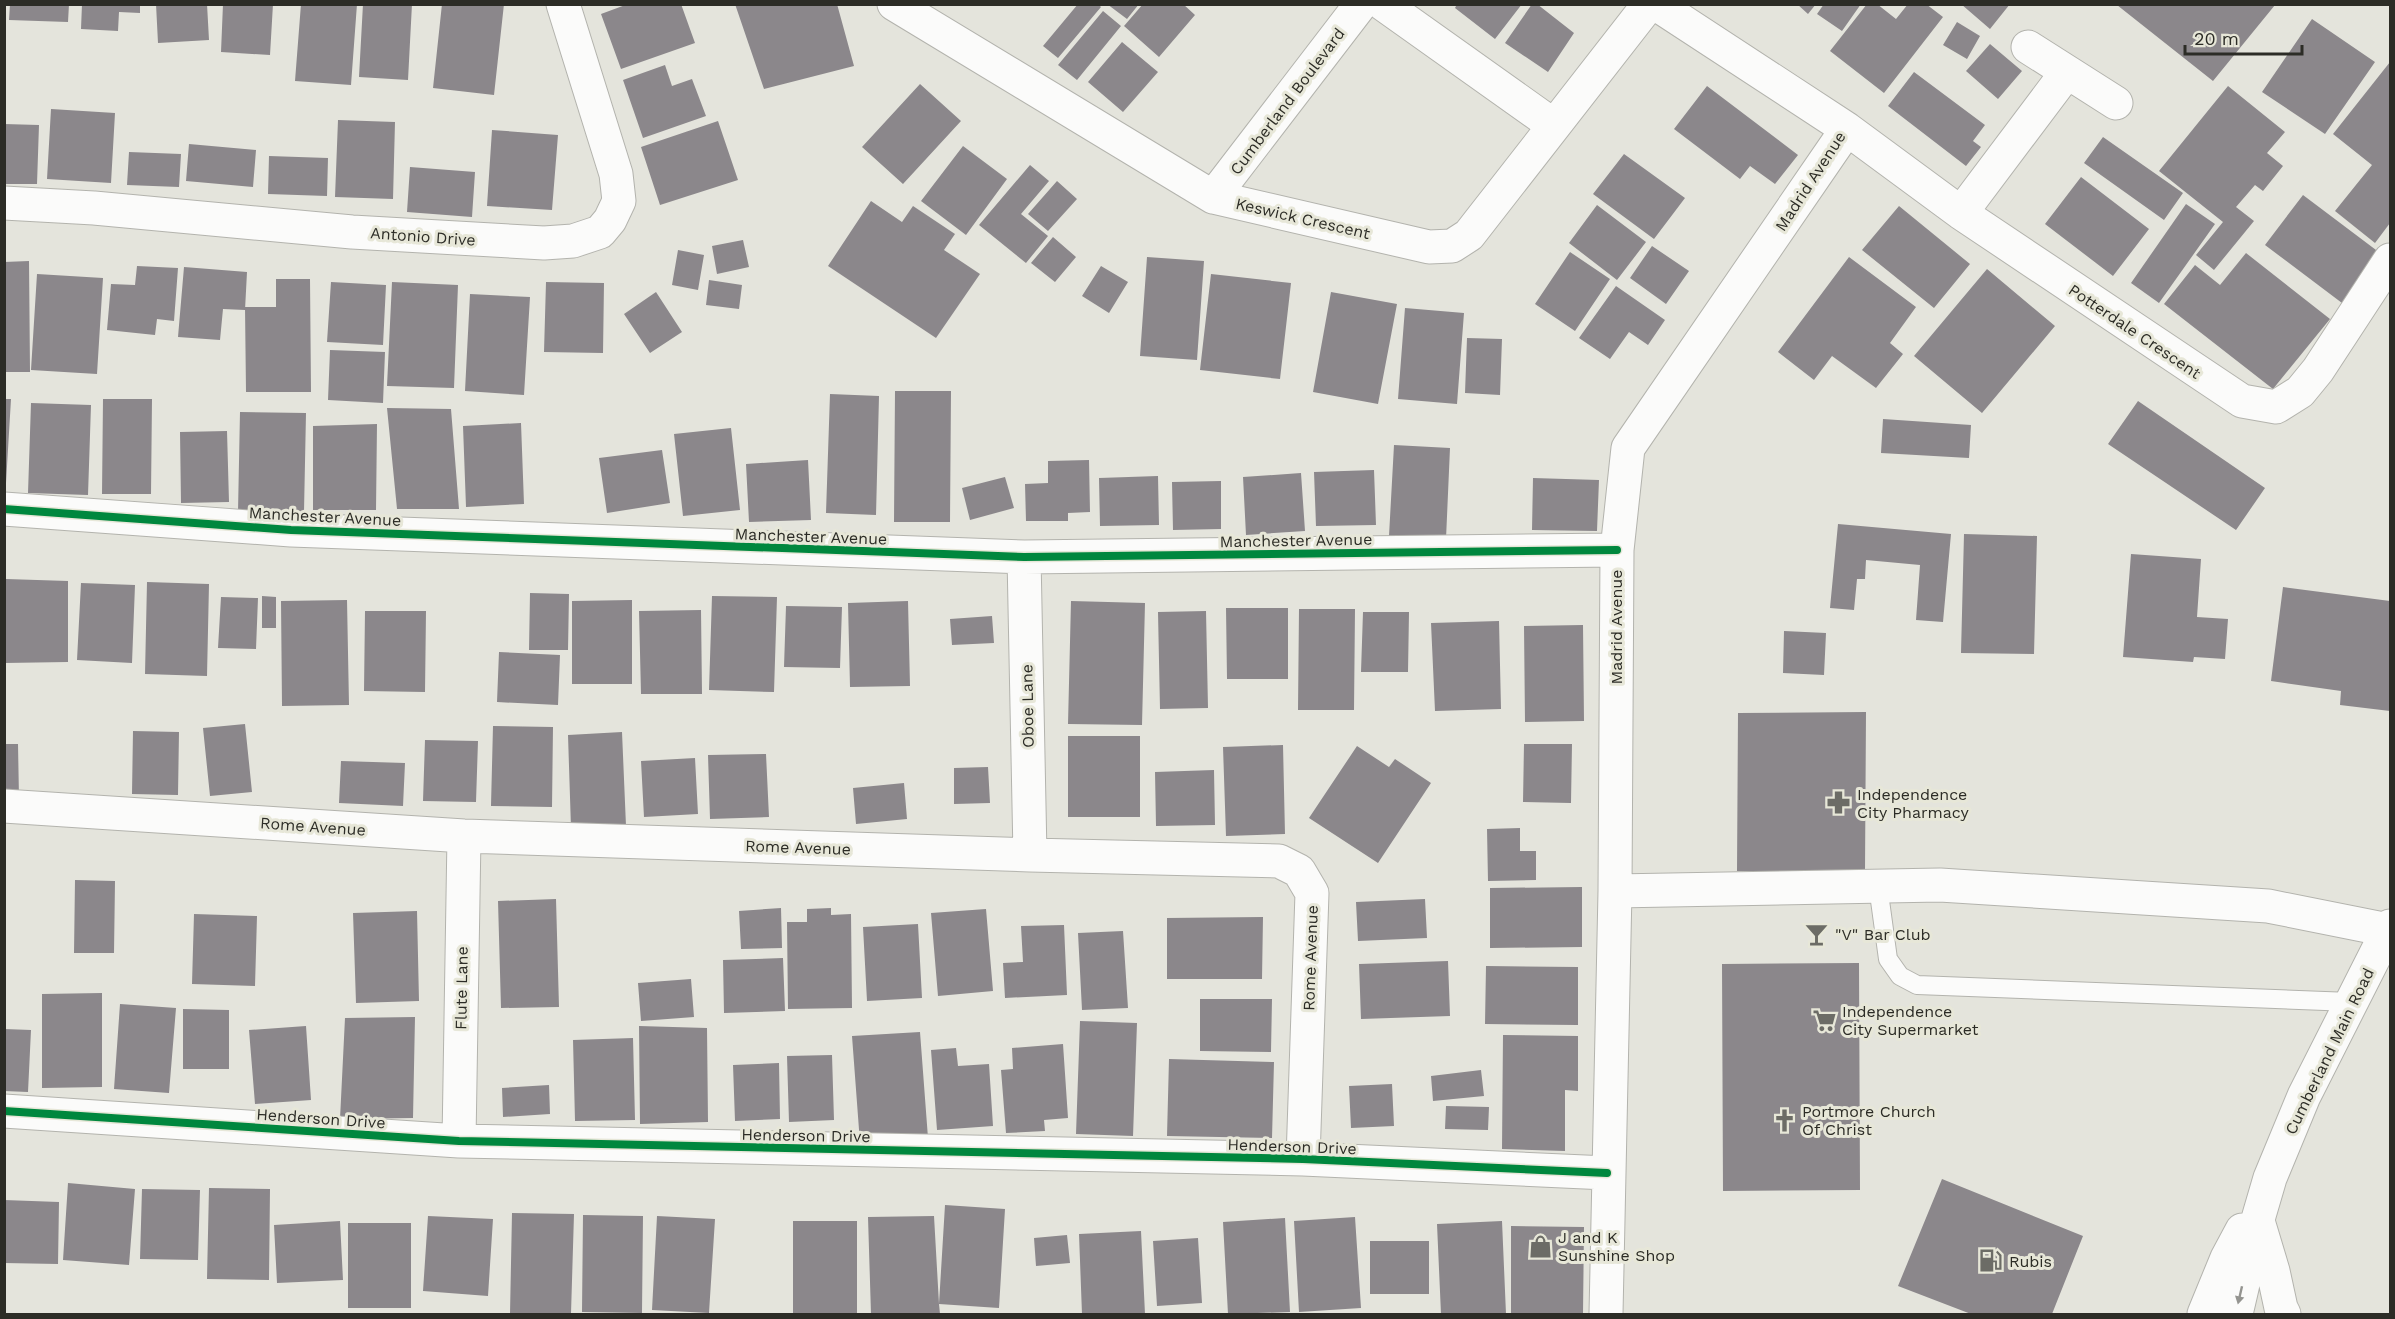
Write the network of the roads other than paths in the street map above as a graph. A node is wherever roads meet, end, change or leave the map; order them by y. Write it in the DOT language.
graph roads {
  1 [pos="563,4"];
  2 [pos="894,4"];
  3 [pos="1361,4"];
  4 [pos="1383,4"];
  5 [pos="1650,4"];
  6 [pos="1656,4"];
  7 [pos="2028,47"];
  8 [pos="2067,72"];
  9 [pos="2115,103"];
  10 [pos="1553,125"];
  11 [pos="1847,129"];
  12 [pos="1213,197"];
  13 [pos="4,203"];
  14 [pos="1961,213"];
  15 [pos="2391,260"];
  16 [pos="4,509"];
  17 [pos="1617,550"];
  18 [pos="1024,557"];
  19 [pos="4,806"];
  20 [pos="464,836"];
  21 [pos="1030,855"];
  22 [pos="1878,886"];
  23 [pos="1614,891"];
  24 [pos="2389,928"];
  25 [pos="2351,1002"];
  26 [pos="4,1111"];
  27 [pos="459,1141"];
  28 [pos="1303,1159"];
  29 [pos="1608,1173"];
  30 [pos="2270,1178"];
  31 [pos="2258,1219"];
  32 [pos="1606,1314"];
  33 [pos="2204,1314"];
  34 [pos="2236,1314"];
  35 [pos="2284,1314"];
  1 -- 13 [label="street, Antonio Drive"];
  2 -- 12 [label="street, Keswick Crescent"];
  3 -- 12 [label="street, Cumberland Boulevard"];
  4 -- 10 [label="street"];
  5 -- 10 [label="street, Keswick Crescent"];
  6 -- 11 [label="street, Madrid Avenue"];
  7 -- 8 [label="street"];
  8 -- 9 [label="street"];
  8 -- 14 [label="street"];
  10 -- 12 [label="street, Keswick Crescent"];
  11 -- 14 [label="street, Potterdale Crescent"];
  11 -- 17 [label="street, Madrid Avenue"];
  14 -- 15 [label="street, Potterdale Crescent"];
  16 -- 18 [label="street, Manchester Avenue"];
  17 -- 18 [label="street, Manchester Avenue"];
  17 -- 23 [label="street, Madrid Avenue"];
  18 -- 21 [label="street, Oboe Lane"];
  19 -- 20 [label="street, Rome Avenue"];
  20 -- 21 [label="street, Rome Avenue"];
  20 -- 27 [label="street, Flute Lane"];
  21 -- 28 [label="street, Rome Avenue"];
  22 -- 23 [label="street"];
  22 -- 24 [label="street"];
  22 -- 25 [label="lane"];
  23 -- 29 [label="street, Madrid Avenue"];
  24 -- 25 [label="street, Cumberland Main Road"];
  25 -- 30 [label="street, Cumberland Main Road"];
  26 -- 27 [label="street, Henderson Drive"];
  27 -- 28 [label="street, Henderson Drive"];
  28 -- 29 [label="street, Henderson Drive"];
  29 -- 32 [label="street, Madrid Avenue"];
  30 -- 31 [label="street, Cumberland Main Road"];
  30 -- 33 [label="street, Cumberland Main Road"];
  31 -- 34 [label="street, Cumberland Main Road, one-way"];
  31 -- 35 [label="street"];
}
